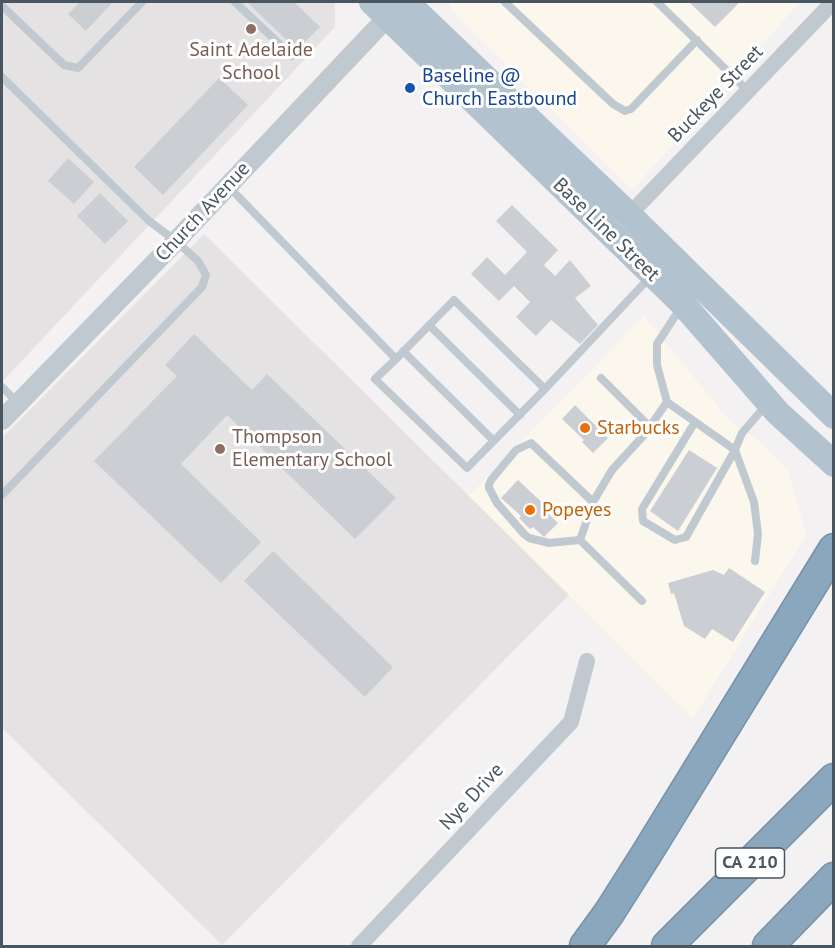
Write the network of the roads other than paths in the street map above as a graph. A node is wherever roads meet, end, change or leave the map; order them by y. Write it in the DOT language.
graph roads {
  1 [pos="142,2"];
  2 [pos="235,2"];
  3 [pos="505,2"];
  4 [pos="657,2"];
  5 [pos="833,2"];
  6 [pos="392,5"];
  7 [pos="2,6"];
  8 [pos="697,40"];
  9 [pos="292,56"];
  10 [pos="2,77"];
  11 [pos="748,91"];
  12 [pos="534,160"];
  13 [pos="228,185"];
  14 [pos="629,215"];
  15 [pos="176,241"];
  16 [pos="652,275"];
  17 [pos="701,285"];
  18 [pos="683,304"];
  19 [pos="429,326"];
  20 [pos="403,351"];
  21 [pos="396,358"];
  22 [pos="601,378"];
  23 [pos="2,387"];
  24 [pos="545,389"];
  25 [pos="667,402"];
  26 [pos="769,402"];
  27 [pos="18,403"];
  28 [pos="520,415"];
  29 [pos="834,416"];
  30 [pos="2,420"];
  31 [pos="695,422"];
  32 [pos="650,427"];
  33 [pos="494,441"];
  34 [pos="735,450"];
  35 [pos="834,464"];
  36 [pos="2,495"];
  37 [pos="593,502"];
  38 [pos="580,540"];
  39 [pos="834,549"];
  40 [pos="755,561"];
  41 [pos="642,601"];
  42 [pos="587,661"];
  43 [pos="834,778"];
  44 [pos="834,878"];
  45 [pos="360,946"];
  46 [pos="585,946"];
  47 [pos="667,946"];
  48 [pos="768,946"];
  1 -- 7 [label="lane"];
  2 -- 9 [label="lane"];
  3 -- 8 [label="lane"];
  4 -- 8 [label="lane"];
  5 -- 11 [label="street, Buckeye Street"];
  6 -- 12 [label="main road, Base Line Street"];
  6 -- 13 [label="street, Church Avenue"];
  6 -- 14 [label="main road, Base Line Street"];
  8 -- 11 [label="lane"];
  10 -- 15 [label="lane"];
  11 -- 14 [label="street, Buckeye Street"];
  12 -- 14 [label="main road"];
  12 -- 16 [label="main road, Base Line Street"];
  13 -- 15 [label="street, Church Avenue"];
  13 -- 21 [label="lane"];
  14 -- 17 [label="main road, Base Line Street"];
  15 -- 27 [label="street, Church Avenue"];
  15 -- 36 [label="lane"];
  16 -- 18 [label="main road, Base Line Street"];
  16 -- 24 [label="lane"];
  17 -- 18 [label="main road"];
  17 -- 29 [label="main road, Base Line Street"];
  18 -- 25 [label="lane"];
  18 -- 26 [label="main road, Base Line Street"];
  19 -- 20 [label="lane"];
  19 -- 24 [label="lane"];
  19 -- 28 [label="lane"];
  20 -- 21 [label="lane"];
  20 -- 33 [label="lane"];
  21 -- 33 [label="lane"];
  22 -- 32 [label="lane"];
  23 -- 27 [label="lane"];
  24 -- 28 [label="lane"];
  25 -- 31 [label="lane"];
  25 -- 32 [label="lane"];
  26 -- 34 [label="lane"];
  26 -- 35 [label="main road, Base Line Street"];
  27 -- 30 [label="street, Church Avenue"];
  28 -- 33 [label="lane"];
  31 -- 34 [label="lane"];
  31 -- 34 [label="lane"];
  32 -- 37 [label="lane"];
  34 -- 40 [label="lane"];
  37 -- 38 [label="lane"];
  37 -- 38 [label="lane"];
  38 -- 41 [label="lane"];
  39 -- 46 [label="highway"];
  42 -- 45 [label="street, Nye Drive"];
  43 -- 47 [label="highway, CA 210"];
  44 -- 48 [label="highway"];
}
